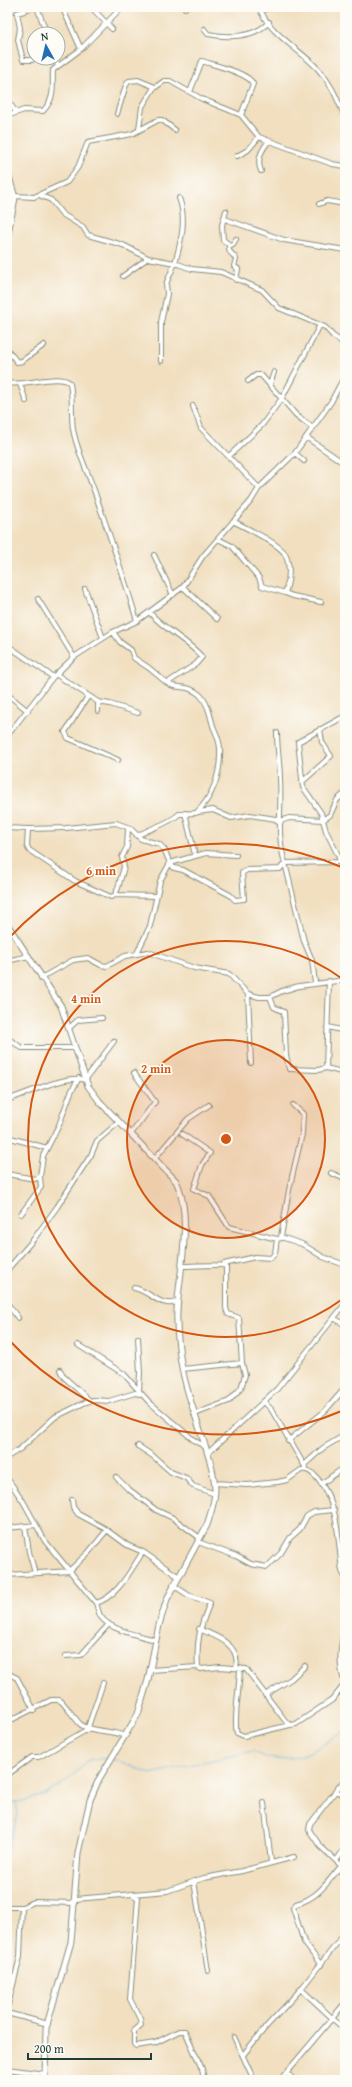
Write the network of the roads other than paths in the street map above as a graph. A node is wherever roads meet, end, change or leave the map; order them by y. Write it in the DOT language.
graph roads {
  1 [pos="23,7"];
  2 [pos="36,7"];
  3 [pos="62,7"];
  4 [pos="91,7"];
  5 [pos="122,7"];
  6 [pos="270,7"];
  7 [pos="260,9"];
  8 [pos="269,22"];
  9 [pos="107,23"];
  10 [pos="44,26"];
  11 [pos="112,29"];
  12 [pos="204,29"];
  13 [pos="81,49"];
  14 [pos="26,60"];
  15 [pos="66,60"];
  16 [pos="58,66"];
  17 [pos="155,87"];
  18 [pos="190,92"];
  19 [pos="7,100"];
  20 [pos="16,112"];
  21 [pos="117,114"];
  22 [pos="241,115"];
  23 [pos="7,116"];
  24 [pos="345,117"];
  25 [pos="139,129"];
  26 [pos="175,130"];
  27 [pos="259,137"];
  28 [pos="269,141"];
  29 [pos="237,156"];
  30 [pos="345,166"];
  31 [pos="7,170"];
  32 [pos="261,171"];
  33 [pos="39,195"];
  34 [pos="15,196"];
  35 [pos="179,198"];
  36 [pos="319,204"];
  37 [pos="345,204"];
  38 [pos="226,211"];
  39 [pos="225,219"];
  40 [pos="8,226"];
  41 [pos="7,238"];
  42 [pos="236,239"];
  43 [pos="230,246"];
  44 [pos="345,250"];
  45 [pos="148,258"];
  46 [pos="175,263"];
  47 [pos="123,276"];
  48 [pos="236,280"];
  49 [pos="320,325"];
  50 [pos="345,344"];
  51 [pos="44,345"];
  52 [pos="7,349"];
  53 [pos="161,361"];
  54 [pos="274,372"];
  55 [pos="345,375"];
  56 [pos="248,381"];
  57 [pos="7,383"];
  58 [pos="20,384"];
  59 [pos="270,384"];
  60 [pos="282,398"];
  61 [pos="26,401"];
  62 [pos="193,406"];
  63 [pos="312,428"];
  64 [pos="306,437"];
  65 [pos="295,454"];
  66 [pos="229,456"];
  67 [pos="304,461"];
  68 [pos="345,464"];
  69 [pos="259,488"];
  70 [pos="233,521"];
  71 [pos="218,539"];
  72 [pos="154,555"];
  73 [pos="183,587"];
  74 [pos="84,589"];
  75 [pos="285,593"];
  76 [pos="173,595"];
  77 [pos="38,600"];
  78 [pos="321,602"];
  79 [pos="150,612"];
  80 [pos="217,620"];
  81 [pos="137,621"];
  82 [pos="113,632"];
  83 [pos="103,638"];
  84 [pos="7,645"];
  85 [pos="74,657"];
  86 [pos="57,673"];
  87 [pos="53,678"];
  88 [pos="167,683"];
  89 [pos="85,693"];
  90 [pos="7,694"];
  91 [pos="98,702"];
  92 [pos="28,711"];
  93 [pos="98,711"];
  94 [pos="138,713"];
  95 [pos="345,716"];
  96 [pos="320,729"];
  97 [pos="277,733"];
  98 [pos="7,736"];
  99 [pos="118,760"];
  100 [pos="302,782"];
  101 [pos="345,793"];
  102 [pos="340,798"];
  103 [pos="345,801"];
  104 [pos="198,812"];
  105 [pos="185,813"];
  106 [pos="323,820"];
  107 [pos="278,822"];
  108 [pos="7,828"];
  109 [pos="128,828"];
  110 [pos="28,829"];
  111 [pos="137,836"];
  112 [pos="195,855"];
  113 [pos="236,855"];
  114 [pos="170,863"];
  115 [pos="285,863"];
  116 [pos="115,895"];
  117 [pos="156,896"];
  118 [pos="7,924"];
  119 [pos="137,953"];
  120 [pos="29,956"];
  121 [pos="7,961"];
  122 [pos="41,978"];
  123 [pos="345,980"];
  124 [pos="329,981"];
  125 [pos="315,983"];
  126 [pos="248,994"];
  127 [pos="270,997"];
  128 [pos="102,1018"];
  129 [pos="328,1027"];
  130 [pos="69,1028"];
  131 [pos="345,1031"];
  132 [pos="7,1038"];
  133 [pos="114,1041"];
  134 [pos="75,1048"];
  135 [pos="251,1063"];
  136 [pos="326,1068"];
  137 [pos="134,1073"];
  138 [pos="345,1073"];
  139 [pos="82,1079"];
  140 [pos="10,1099"];
  141 [pos="209,1105"];
  142 [pos="293,1105"];
  143 [pos="119,1122"];
  144 [pos="131,1134"];
  145 [pos="182,1134"];
  146 [pos="7,1137"];
  147 [pos="47,1148"];
  148 [pos="155,1158"];
  149 [pos="331,1173"];
  150 [pos="7,1174"];
  151 [pos="40,1177"];
  152 [pos="345,1179"];
  153 [pos="21,1214"];
  154 [pos="282,1238"];
  155 [pos="277,1239"];
  156 [pos="224,1264"];
  157 [pos="345,1265"];
  158 [pos="182,1266"];
  159 [pos="7,1270"];
  160 [pos="134,1288"];
  161 [pos="178,1301"];
  162 [pos="7,1302"];
  163 [pos="345,1304"];
  164 [pos="18,1318"];
  165 [pos="334,1318"];
  166 [pos="345,1325"];
  167 [pos="138,1338"];
  168 [pos="78,1345"];
  169 [pos="242,1363"];
  170 [pos="182,1369"];
  171 [pos="60,1370"];
  172 [pos="345,1388"];
  173 [pos="139,1392"];
  174 [pos="89,1400"];
  175 [pos="264,1402"];
  176 [pos="194,1414"];
  177 [pos="345,1435"];
  178 [pos="288,1441"];
  179 [pos="138,1446"];
  180 [pos="207,1450"];
  181 [pos="7,1457"];
  182 [pos="304,1465"];
  183 [pos="345,1467"];
  184 [pos="307,1470"];
  185 [pos="116,1477"];
  186 [pos="7,1478"];
  187 [pos="214,1483"];
  188 [pos="321,1484"];
  189 [pos="214,1494"];
  190 [pos="72,1500"];
  191 [pos="334,1510"];
  192 [pos="36,1524"];
  193 [pos="25,1526"];
  194 [pos="7,1528"];
  195 [pos="107,1530"];
  196 [pos="199,1540"];
  197 [pos="339,1550"];
  198 [pos="345,1550"];
  199 [pos="143,1552"];
  200 [pos="70,1570"];
  201 [pos="35,1573"];
  202 [pos="7,1575"];
  203 [pos="345,1577"];
  204 [pos="178,1578"];
  205 [pos="173,1585"];
  206 [pos="96,1603"];
  207 [pos="109,1624"];
  208 [pos="345,1628"];
  209 [pos="199,1629"];
  210 [pos="156,1640"];
  211 [pos="65,1656"];
  212 [pos="305,1666"];
  213 [pos="198,1667"];
  214 [pos="238,1668"];
  215 [pos="150,1670"];
  216 [pos="7,1674"];
  217 [pos="103,1683"];
  218 [pos="265,1695"];
  219 [pos="34,1710"];
  220 [pos="7,1722"];
  221 [pos="290,1725"];
  222 [pos="89,1728"];
  223 [pos="125,1736"];
  224 [pos="7,1775"];
  225 [pos="345,1779"];
  226 [pos="337,1791"];
  227 [pos="345,1797"];
  228 [pos="264,1802"];
  229 [pos="345,1848"];
  230 [pos="294,1857"];
  231 [pos="336,1861"];
  232 [pos="270,1862"];
  233 [pos="343,1867"];
  234 [pos="194,1881"];
  235 [pos="132,1894"];
  236 [pos="75,1901"];
  237 [pos="7,1907"];
  238 [pos="22,1907"];
  239 [pos="345,1934"];
  240 [pos="321,1965"];
  241 [pos="208,1971"];
  242 [pos="301,1989"];
  243 [pos="345,2003"];
  244 [pos="7,2009"];
  245 [pos="7,2013"];
  246 [pos="332,2019"];
  247 [pos="48,2024"];
  248 [pos="345,2030"];
  249 [pos="234,2038"];
  250 [pos="244,2055"];
  251 [pos="7,2068"];
  252 [pos="287,2073"];
  253 [pos="45,2074"];
  254 [pos="45,2080"];
  255 [pos="204,2080"];
  256 [pos="254,2080"];
  257 [pos="280,2080"];
  258 [pos="294,2080"];
  1 -- 2 [label="street"];
  1 -- 14 [label="street"];
  2 -- 10 [label="street"];
  3 -- 13 [label="street"];
  4 -- 9 [label="street"];
  5 -- 9 [label="street"];
  6 -- 7 [label="street"];
  7 -- 8 [label="street"];
  8 -- 12 [label="street"];
  8 -- 24 [label="street"];
  9 -- 11 [label="street"];
  9 -- 13 [label="street"];
  13 -- 15 [label="street"];
  16 -- 20 [label="street"];
  17 -- 18 [label="street"];
  17 -- 21 [label="street"];
  17 -- 25 [label="street"];
  18 -- 22 [label="street"];
  18 -- 22 [label="street"];
  19 -- 20 [label="street"];
  20 -- 23 [label="street"];
  22 -- 27 [label="street"];
  25 -- 26 [label="street"];
  25 -- 33 [label="street"];
  27 -- 28 [label="street"];
  27 -- 29 [label="street"];
  28 -- 30 [label="street"];
  28 -- 32 [label="street"];
  31 -- 34 [label="street"];
  33 -- 34 [label="street"];
  33 -- 45 [label="street"];
  34 -- 40 [label="street"];
  35 -- 46 [label="street"];
  36 -- 37 [label="street"];
  38 -- 39 [label="street"];
  39 -- 43 [label="street"];
  39 -- 44 [label="street"];
  40 -- 41 [label="street"];
  42 -- 43 [label="street"];
  43 -- 48 [label="street"];
  45 -- 46 [label="street"];
  45 -- 47 [label="street"];
  46 -- 48 [label="street"];
  46 -- 53 [label="street"];
  48 -- 49 [label="street"];
  49 -- 50 [label="street"];
  49 -- 60 [label="street"];
  51 -- 52 [label="street"];
  54 -- 59 [label="street"];
  55 -- 63 [label="street"];
  56 -- 59 [label="street"];
  57 -- 58 [label="street"];
  58 -- 61 [label="street"];
  58 -- 81 [label="street"];
  59 -- 60 [label="street"];
  60 -- 63 [label="street"];
  60 -- 66 [label="street"];
  62 -- 66 [label="street"];
  63 -- 64 [label="street"];
  64 -- 65 [label="street"];
  64 -- 68 [label="street"];
  65 -- 67 [label="street"];
  65 -- 69 [label="street"];
  66 -- 69 [label="street"];
  69 -- 70 [label="street"];
  70 -- 71 [label="street"];
  70 -- 75 [label="street"];
  71 -- 73 [label="street"];
  71 -- 75 [label="street"];
  72 -- 76 [label="street"];
  73 -- 76 [label="street"];
  73 -- 80 [label="street"];
  74 -- 83 [label="street"];
  75 -- 78 [label="street"];
  76 -- 79 [label="street"];
  77 -- 85 [label="street"];
  79 -- 81 [label="street"];
  79 -- 88 [label="street"];
  81 -- 82 [label="street"];
  82 -- 83 [label="street"];
  82 -- 88 [label="street"];
  83 -- 85 [label="street"];
  84 -- 87 [label="street"];
  85 -- 86 [label="street"];
  86 -- 87 [label="street"];
  86 -- 89 [label="street"];
  87 -- 92 [label="street"];
  88 -- 104 [label="street"];
  89 -- 91 [label="street"];
  89 -- 99 [label="street"];
  90 -- 92 [label="street"];
  91 -- 93 [label="street"];
  91 -- 94 [label="street"];
  92 -- 98 [label="street"];
  95 -- 96 [label="street"];
  96 -- 100 [label="street"];
  96 -- 100 [label="street"];
  97 -- 107 [label="street"];
  100 -- 106 [label="street"];
  101 -- 102 [label="street"];
  102 -- 103 [label="street"];
  102 -- 106 [label="street"];
  104 -- 105 [label="street"];
  104 -- 107 [label="street"];
  105 -- 111 [label="street"];
  105 -- 112 [label="street"];
  106 -- 107 [label="street"];
  106 -- 115 [label="street"];
  107 -- 115 [label="street"];
  108 -- 110 [label="street"];
  109 -- 110 [label="street"];
  109 -- 111 [label="street"];
  109 -- 116 [label="street"];
  110 -- 116 [label="street"];
  111 -- 114 [label="street"];
  112 -- 113 [label="street"];
  112 -- 114 [label="street"];
  114 -- 115 [label="street"];
  114 -- 117 [label="street"];
  115 -- 125 [label="street"];
  116 -- 117 [label="street"];
  117 -- 119 [label="street"];
  118 -- 120 [label="street"];
  119 -- 122 [label="street"];
  119 -- 126 [label="street"];
  120 -- 121 [label="street"];
  120 -- 122 [label="street"];
  122 -- 130 [label="street"];
  123 -- 124 [label="street"];
  124 -- 125 [label="street"];
  124 -- 129 [label="street"];
  125 -- 127 [label="street"];
  126 -- 127 [label="street"];
  126 -- 135 [label="street"];
  127 -- 136 [label="street"];
  128 -- 130 [label="street"];
  129 -- 131 [label="street"];
  129 -- 136 [label="street"];
  130 -- 134 [label="street"];
  132 -- 134 [label="street"];
  133 -- 139 [label="street"];
  134 -- 139 [label="street"];
  136 -- 138 [label="street"];
  137 -- 144 [label="street"];
  139 -- 140 [label="street"];
  139 -- 143 [label="street"];
  139 -- 147 [label="street"];
  141 -- 148 [label="street"];
  142 -- 154 [label="street"];
  143 -- 144 [label="street"];
  143 -- 159 [label="street"];
  144 -- 148 [label="street"];
  145 -- 155 [label="street"];
  146 -- 147 [label="street"];
  147 -- 151 [label="street"];
  148 -- 158 [label="street"];
  149 -- 152 [label="street"];
  150 -- 151 [label="street"];
  151 -- 153 [label="street"];
  154 -- 155 [label="street"];
  154 -- 157 [label="street"];
  155 -- 156 [label="street"];
  156 -- 158 [label="street"];
  156 -- 169 [label="street"];
  158 -- 161 [label="street"];
  160 -- 161 [label="street"];
  161 -- 170 [label="street"];
  162 -- 164 [label="street"];
  163 -- 165 [label="street"];
  165 -- 166 [label="street"];
  165 -- 175 [label="street"];
  167 -- 173 [label="street"];
  168 -- 173 [label="street"];
  169 -- 170 [label="street"];
  169 -- 176 [label="street"];
  170 -- 176 [label="street"];
  171 -- 174 [label="street"];
  172 -- 178 [label="street"];
  173 -- 174 [label="street"];
  173 -- 180 [label="street"];
  174 -- 181 [label="street"];
  175 -- 178 [label="street"];
  175 -- 180 [label="street"];
  176 -- 180 [label="street"];
  177 -- 182 [label="street"];
  178 -- 182 [label="street"];
  179 -- 189 [label="street"];
  180 -- 187 [label="street"];
  182 -- 184 [label="street"];
  183 -- 188 [label="street"];
  184 -- 187 [label="street"];
  184 -- 188 [label="street"];
  185 -- 196 [label="street"];
  186 -- 192 [label="street"];
  187 -- 189 [label="street"];
  188 -- 191 [label="street"];
  189 -- 196 [label="street"];
  190 -- 195 [label="street"];
  191 -- 196 [label="street"];
  191 -- 197 [label="street"];
  192 -- 193 [label="street"];
  192 -- 200 [label="street"];
  193 -- 194 [label="street"];
  193 -- 201 [label="street"];
  195 -- 199 [label="street"];
  195 -- 200 [label="street"];
  196 -- 204 [label="street"];
  197 -- 198 [label="street"];
  197 -- 203 [label="street"];
  199 -- 204 [label="street"];
  199 -- 206 [label="street"];
  200 -- 201 [label="street"];
  200 -- 206 [label="street"];
  201 -- 202 [label="street"];
  204 -- 205 [label="street"];
  205 -- 209 [label="street"];
  205 -- 210 [label="street"];
  206 -- 207 [label="street"];
  207 -- 210 [label="street"];
  207 -- 211 [label="street"];
  208 -- 221 [label="street"];
  209 -- 213 [label="street"];
  209 -- 214 [label="street"];
  210 -- 215 [label="street"];
  212 -- 218 [label="street"];
  213 -- 214 [label="street"];
  213 -- 215 [label="street"];
  214 -- 218 [label="street"];
  214 -- 221 [label="street"];
  215 -- 223 [label="street"];
  216 -- 219 [label="street"];
  217 -- 222 [label="street"];
  218 -- 221 [label="street"];
  219 -- 220 [label="street"];
  219 -- 222 [label="street"];
  222 -- 223 [label="street"];
  222 -- 224 [label="street"];
  223 -- 236 [label="street"];
  225 -- 226 [label="street"];
  226 -- 227 [label="street"];
  226 -- 231 [label="street"];
  228 -- 232 [label="street"];
  229 -- 231 [label="street"];
  230 -- 232 [label="street"];
  231 -- 233 [label="street"];
  232 -- 234 [label="street"];
  233 -- 240 [label="street"];
  234 -- 235 [label="street"];
  234 -- 241 [label="street"];
  235 -- 236 [label="street"];
  235 -- 255 [label="street"];
  236 -- 238 [label="street"];
  236 -- 247 [label="street"];
  237 -- 238 [label="street"];
  238 -- 244 [label="street"];
  239 -- 240 [label="street"];
  240 -- 242 [label="street"];
  242 -- 246 [label="street"];
  242 -- 250 [label="street"];
  243 -- 246 [label="street"];
  245 -- 247 [label="street"];
  246 -- 248 [label="street"];
  246 -- 252 [label="street"];
  247 -- 253 [label="street"];
  249 -- 250 [label="street"];
  250 -- 256 [label="street"];
  251 -- 253 [label="street"];
  252 -- 257 [label="street"];
  252 -- 258 [label="street"];
  253 -- 254 [label="street"];
}
